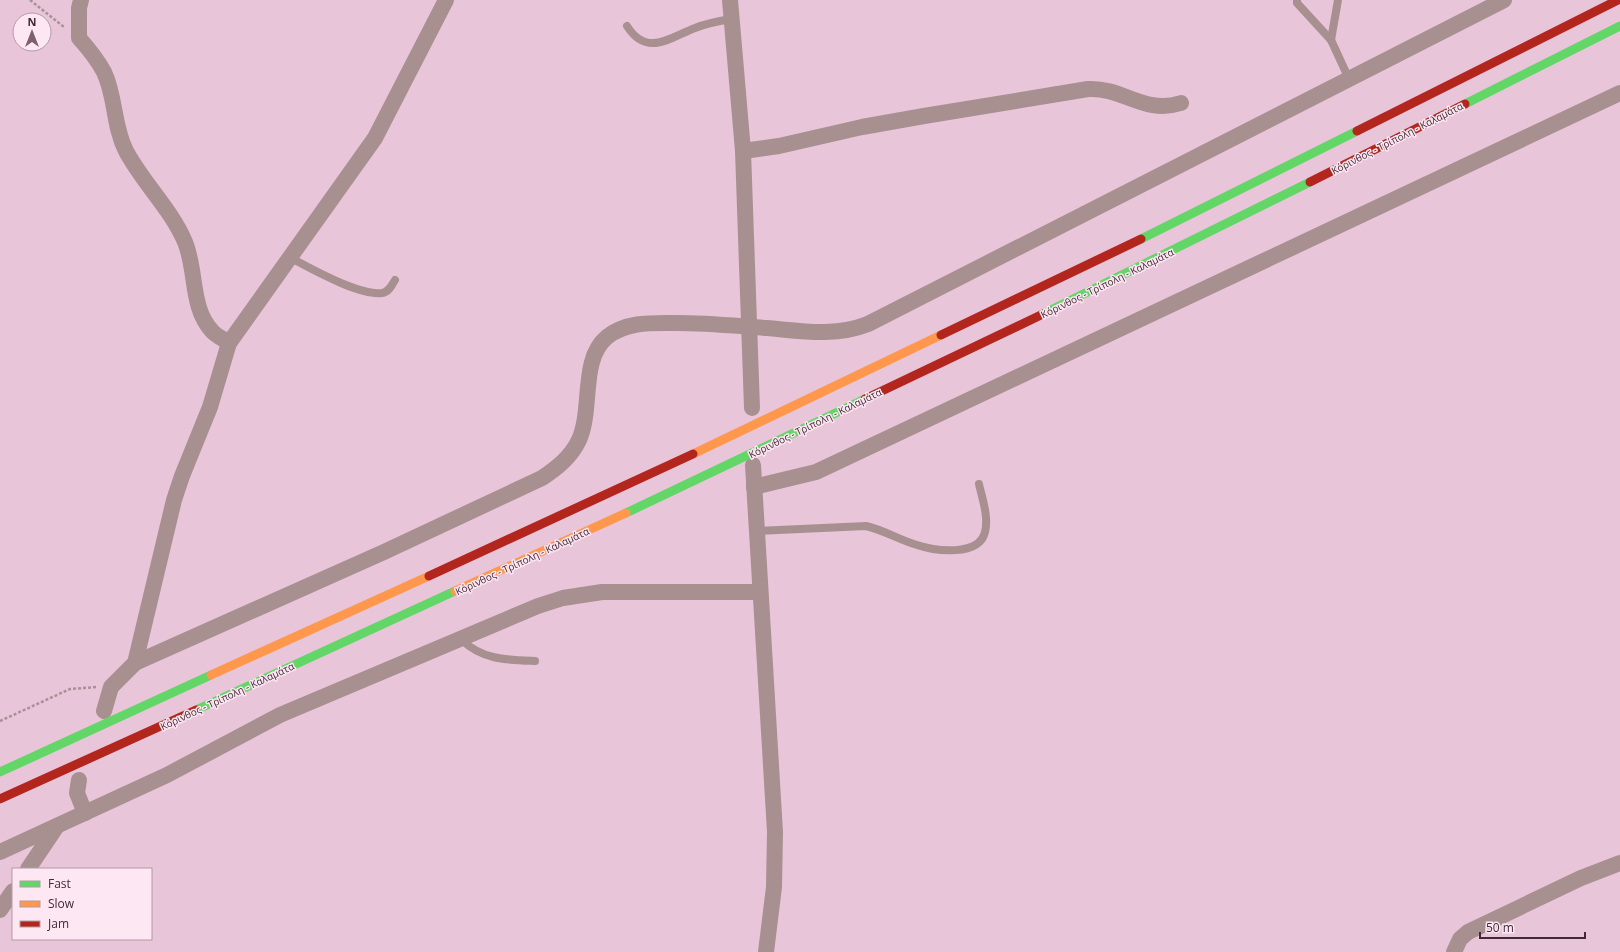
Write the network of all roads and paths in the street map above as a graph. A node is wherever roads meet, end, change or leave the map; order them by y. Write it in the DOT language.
graph roads {
  1 [pos="30,0"];
  2 [pos="81,0"];
  3 [pos="446,0"];
  4 [pos="730,0"];
  5 [pos="1297,0"];
  6 [pos="1338,0"];
  7 [pos="1504,0"];
  8 [pos="1597,0"];
  9 [pos="1618,0"];
  10 [pos="731,19"];
  11 [pos="627,26"];
  12 [pos="1620,26"];
  13 [pos="1545,36"];
  14 [pos="79,38"];
  15 [pos="1331,40"];
  16 [pos="1568,63"];
  17 [pos="1349,79"];
  18 [pos="1503,85"];
  19 [pos="1620,92"];
  20 [pos="1181,103"];
  21 [pos="743,151"];
  22 [pos="289,257"];
  23 [pos="396,280"];
  24 [pos="749,327"];
  25 [pos="229,343"];
  26 [pos="752,408"];
  27 [pos="753,465"];
  28 [pos="979,484"];
  29 [pos="754,487"];
  30 [pos="757,532"];
  31 [pos="760,592"];
  32 [pos="462,640"];
  33 [pos="535,661"];
  34 [pos="135,663"];
  35 [pos="111,687"];
  36 [pos="104,711"];
  37 [pos="0,721"];
  38 [pos="0,772"];
  39 [pos="79,780"];
  40 [pos="0,799"];
  41 [pos="85,813"];
  42 [pos="57,826"];
  43 [pos="0,852"];
  44 [pos="1620,863"];
  45 [pos="29,868"];
  46 [pos="12,892"];
  47 [pos="0,910"];
  48 [pos="766,952"];
  49 [pos="1454,952"];
  1 -- 14 [label="path"];
  2 -- 14 [label="street"];
  3 -- 22 [label="street"];
  4 -- 10 [label="street"];
  5 -- 15 [label="lane"];
  6 -- 15 [label="lane"];
  7 -- 17 [label="street"];
  8 -- 13 [label="highway"];
  9 -- 13 [label="highway"];
  10 -- 11 [label="lane"];
  10 -- 21 [label="street"];
  12 -- 18 [label="highway, Κόρινθος - Τρίπολη - Καλαμάτα"];
  13 -- 38 [label="highway"];
  14 -- 25 [label="street"];
  15 -- 17 [label="lane"];
  16 -- 18 [label="highway"];
  17 -- 24 [label="street"];
  18 -- 40 [label="highway, Κόρινθος - Τρίπολη - Καλαμάτα"];
  19 -- 29 [label="street"];
  20 -- 21 [label="street"];
  21 -- 24 [label="street"];
  22 -- 23 [label="lane"];
  22 -- 25 [label="street"];
  24 -- 26 [label="street"];
  24 -- 34 [label="street"];
  25 -- 34 [label="street"];
  27 -- 29 [label="street"];
  28 -- 30 [label="lane"];
  29 -- 30 [label="street"];
  30 -- 31 [label="street"];
  31 -- 32 [label="street"];
  31 -- 48 [label="street"];
  32 -- 33 [label="lane"];
  32 -- 41 [label="street"];
  34 -- 35 [label="street"];
  35 -- 36 [label="street"];
  35 -- 37 [label="path"];
  39 -- 41 [label="street"];
  41 -- 42 [label="street"];
  42 -- 43 [label="street"];
  42 -- 45 [label="street"];
  44 -- 49 [label="street"];
  46 -- 47 [label="street"];
}
